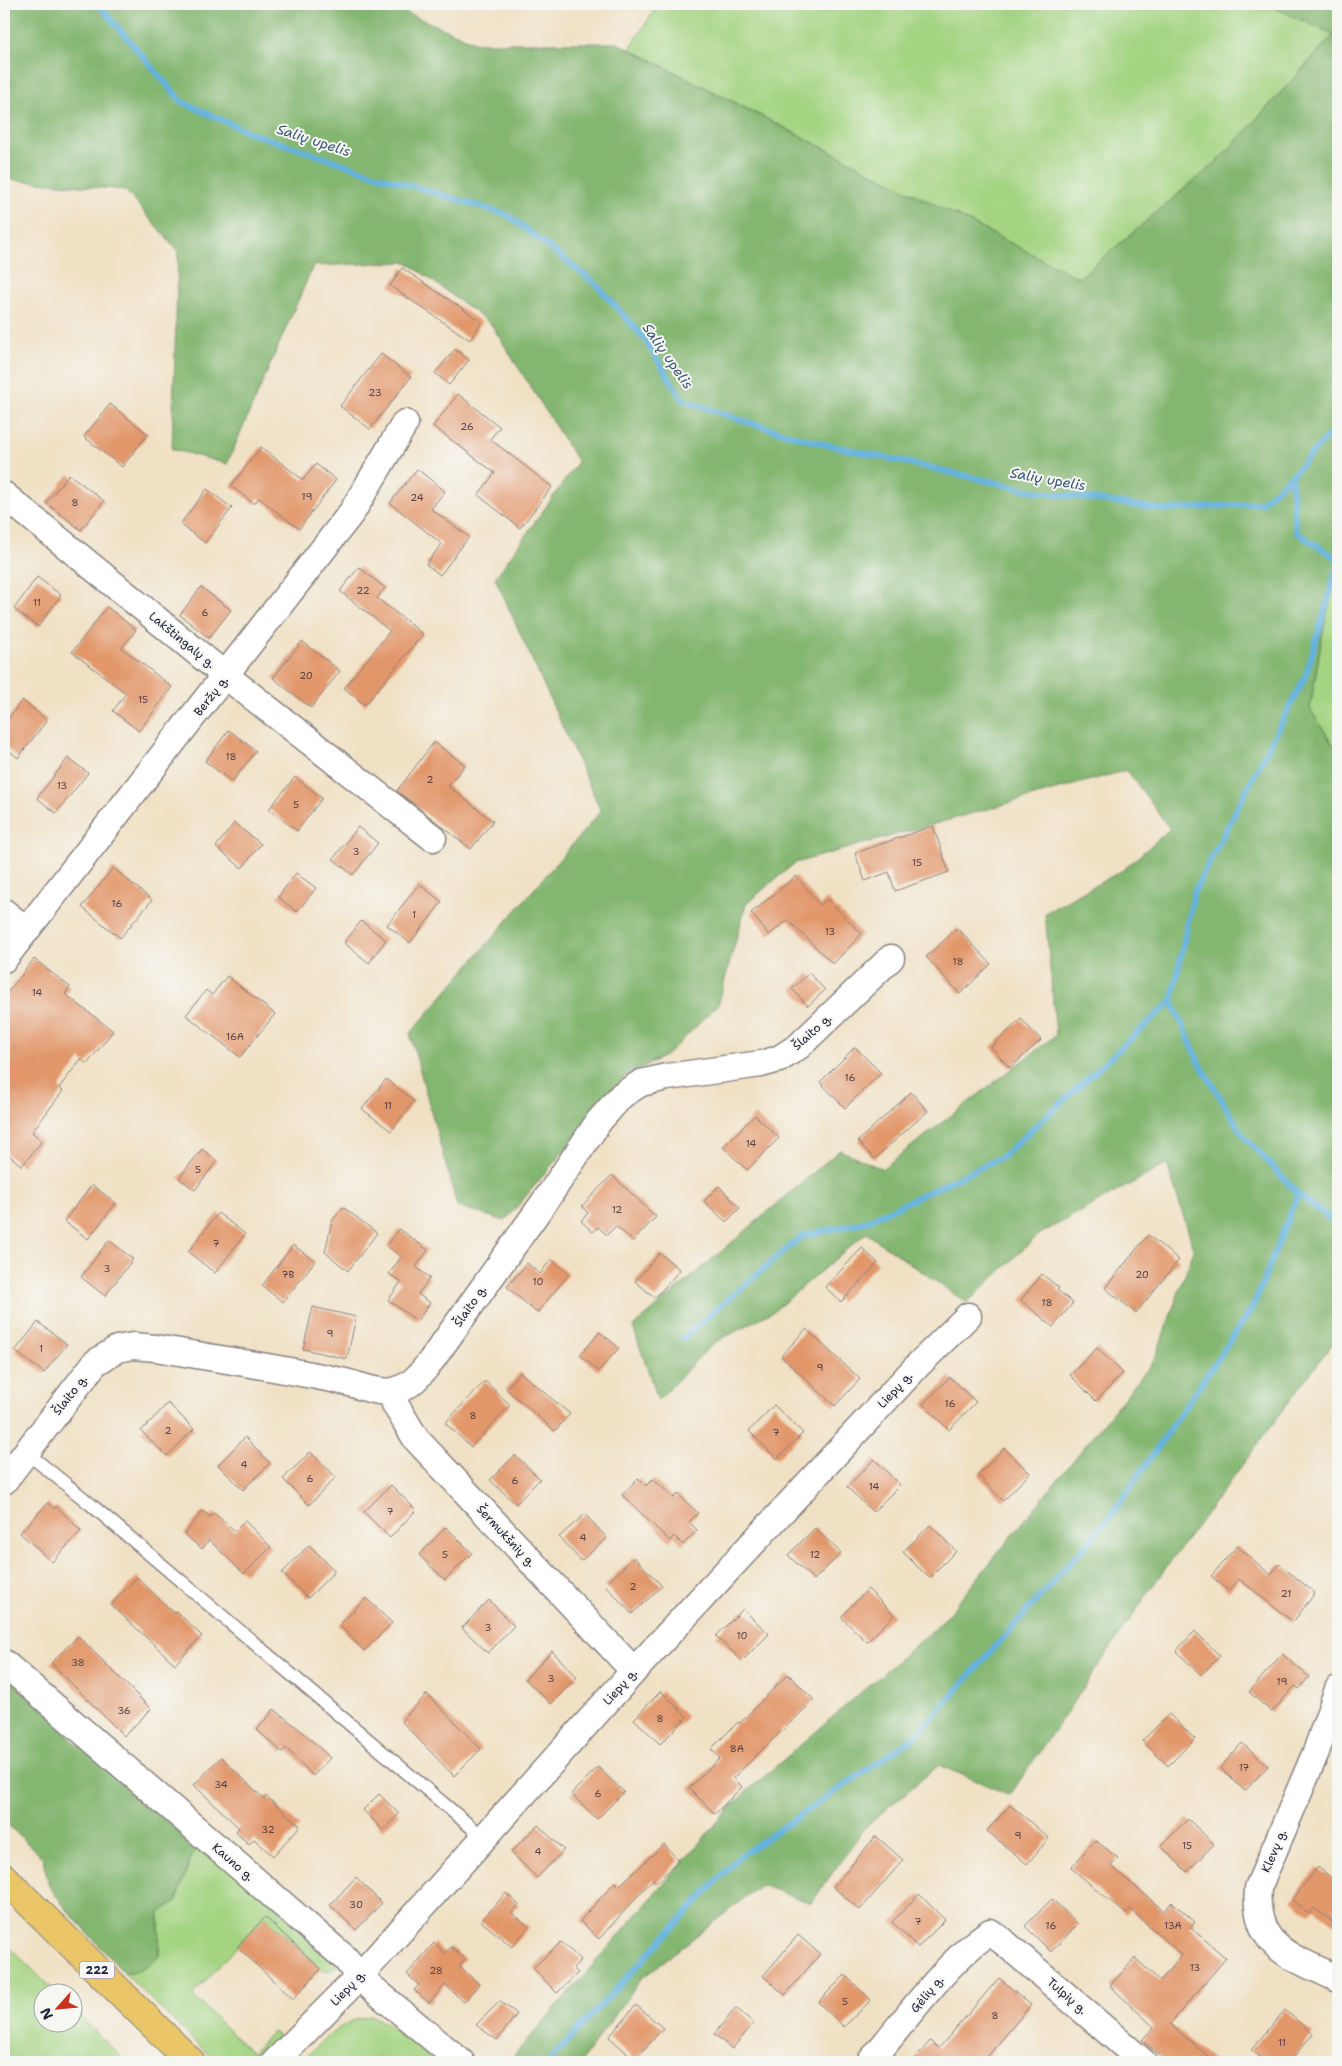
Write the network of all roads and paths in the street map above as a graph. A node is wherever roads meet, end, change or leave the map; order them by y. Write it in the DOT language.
graph roads {
  1 [pos="405,423"];
  2 [pos="4,495"];
  3 [pos="226,676"];
  4 [pos="433,838"];
  5 [pos="4,912"];
  6 [pos="25,929"];
  7 [pos="891,958"];
  8 [pos="4,959"];
  9 [pos="968,1316"];
  10 [pos="392,1392"];
  11 [pos="26,1452"];
  12 [pos="4,1481"];
  13 [pos="4,1663"];
  14 [pos="634,1671"];
  15 [pos="1338,1689"];
  16 [pos="484,1838"];
  17 [pos="4,1878"];
  18 [pos="990,1932"];
  19 [pos="359,1976"];
  20 [pos="1338,1979"];
  21 [pos="191,2062"];
  22 [pos="275,2062"];
  23 [pos="461,2062"];
  24 [pos="870,2062"];
  25 [pos="1143,2062"];
  1 -- 3 [label="street, Beržų g."];
  2 -- 3 [label="street, Lakštingalų g."];
  3 -- 4 [label="street, Lakštingalų g."];
  3 -- 6 [label="street, Beržų g."];
  5 -- 6 [label="street"];
  6 -- 8 [label="street, Beržų g."];
  7 -- 10 [label="street, Šlaito g."];
  9 -- 14 [label="street, Liepų g."];
  10 -- 11 [label="street, Šlaito g."];
  10 -- 14 [label="street, Šermukšnių g."];
  11 -- 12 [label="street, Šlaito g."];
  11 -- 16 [label="lane"];
  13 -- 19 [label="street, Kauno g."];
  14 -- 16 [label="street, Liepų g."];
  15 -- 20 [label="street, Klevų g."];
  16 -- 19 [label="street, Liepų g."];
  17 -- 21 [label="main road, 222"];
  18 -- 24 [label="street, Gėlių g."];
  18 -- 25 [label="street, Tulpių g."];
  19 -- 22 [label="street, Liepų g."];
  19 -- 23 [label="street, Kauno g."];
}
